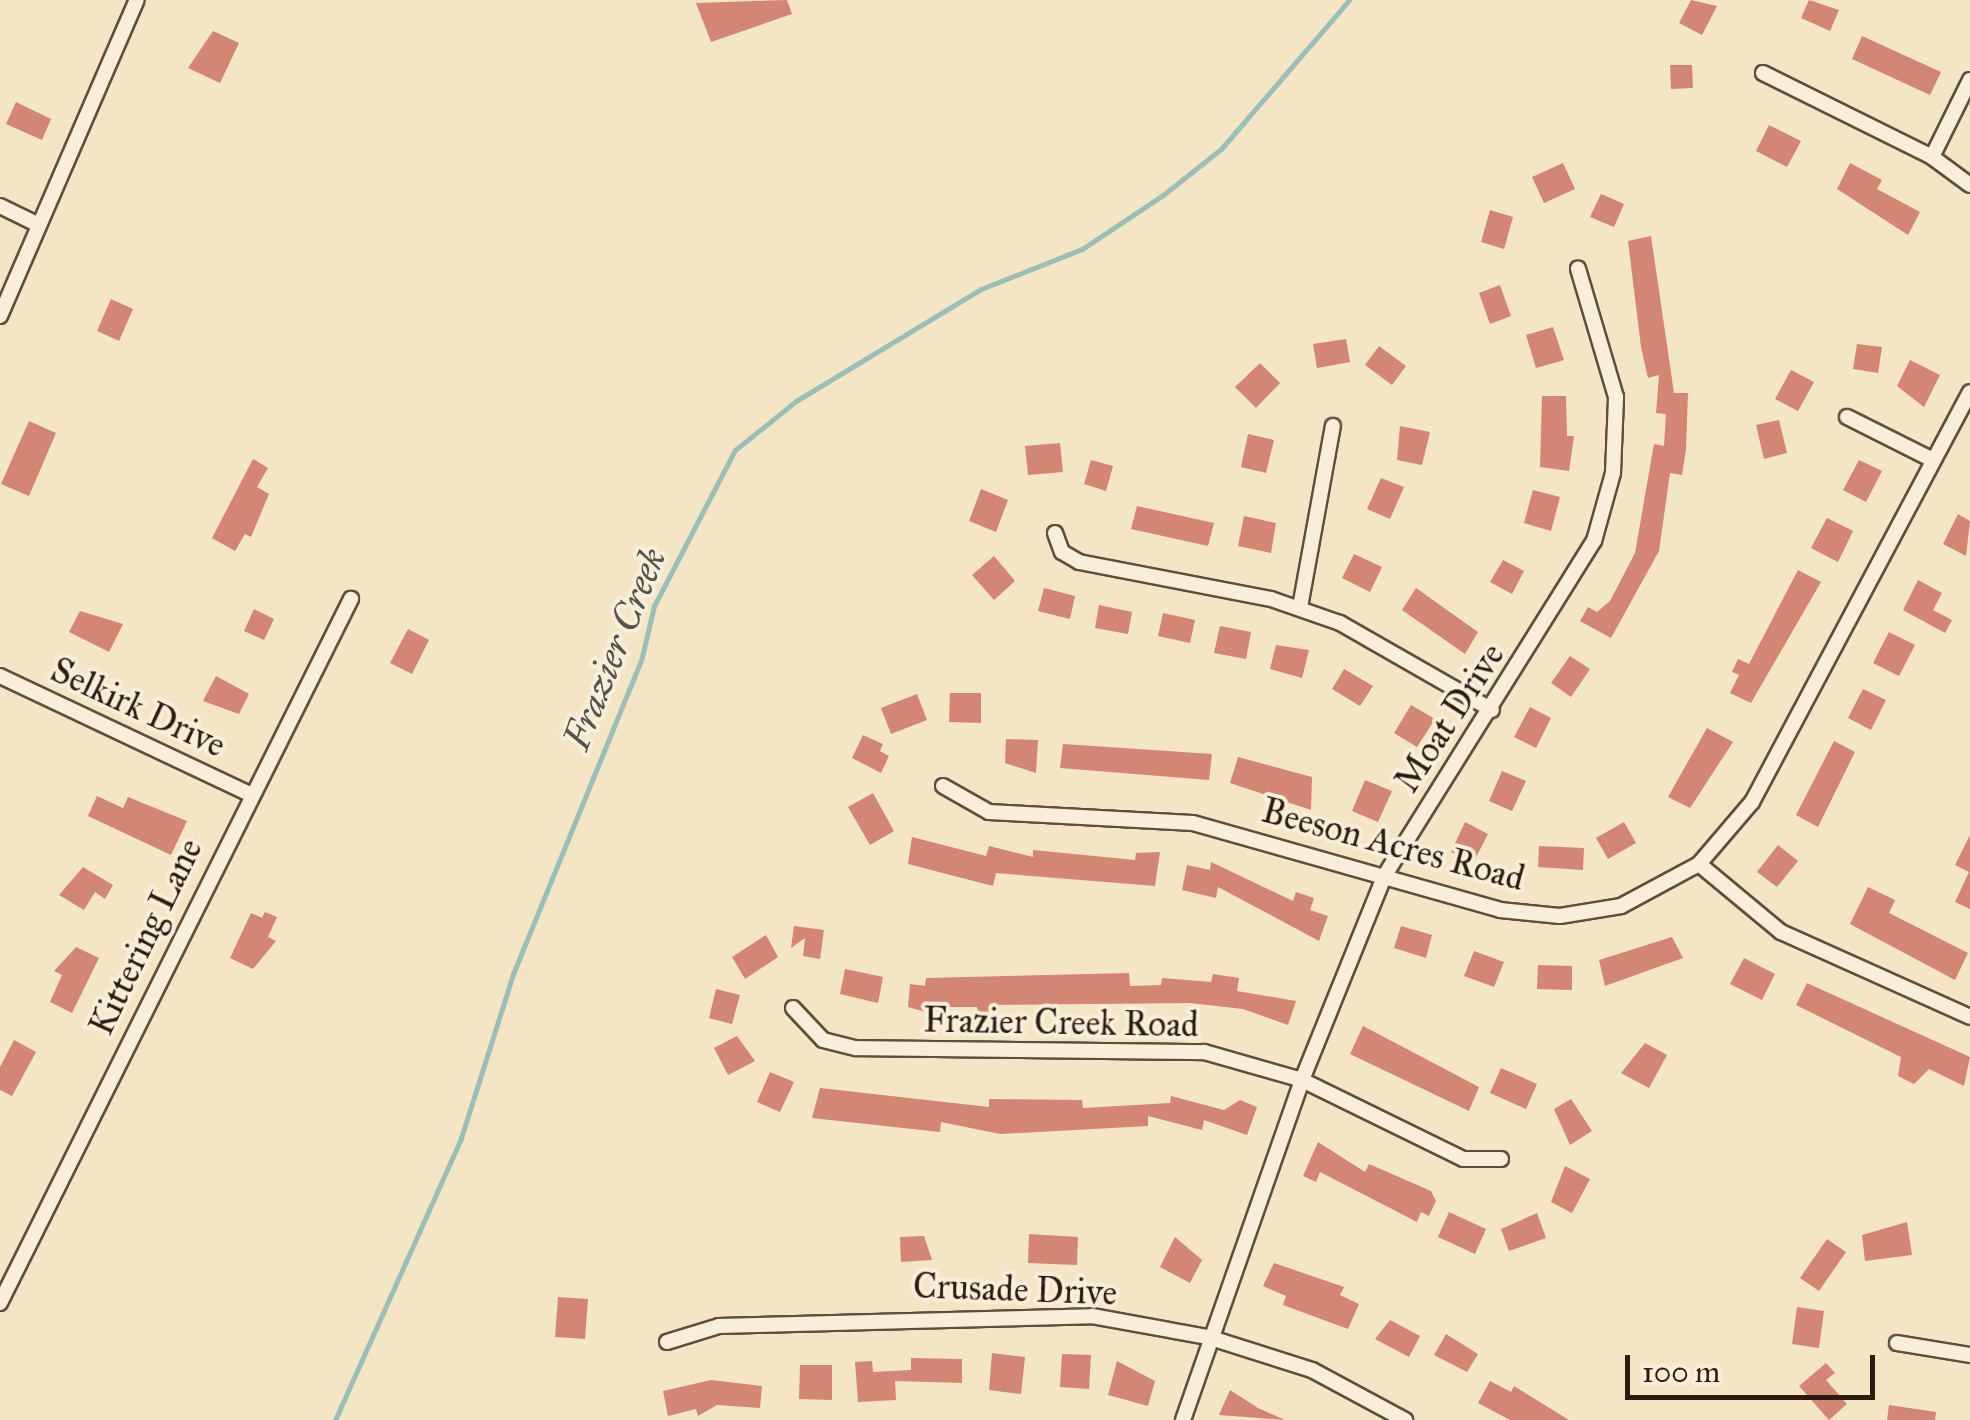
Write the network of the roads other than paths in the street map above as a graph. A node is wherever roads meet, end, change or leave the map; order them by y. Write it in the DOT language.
graph roads {
  1 [pos="138,0"];
  2 [pos="1763,72"];
  3 [pos="1970,80"];
  4 [pos="1932,157"];
  5 [pos="1970,185"];
  6 [pos="0,206"];
  7 [pos="39,225"];
  8 [pos="1578,269"];
  9 [pos="0,316"];
  10 [pos="1970,392"];
  11 [pos="1847,417"];
  12 [pos="1332,426"];
  13 [pos="1934,460"];
  14 [pos="1055,533"];
  15 [pos="351,599"];
  16 [pos="1300,607"];
  17 [pos="0,676"];
  18 [pos="1492,710"];
  19 [pos="942,786"];
  20 [pos="250,794"];
  21 [pos="1699,864"];
  22 [pos="1386,875"];
  23 [pos="793,1008"];
  24 [pos="1970,1017"];
  25 [pos="1302,1080"];
  26 [pos="1501,1160"];
  27 [pos="0,1303"];
  28 [pos="1208,1337"];
  29 [pos="667,1342"];
  30 [pos="1897,1343"];
  31 [pos="1970,1355"];
  32 [pos="1183,1420"];
  33 [pos="1405,1420"];
  1 -- 7 [label="street"];
  2 -- 4 [label="street"];
  3 -- 4 [label="street"];
  4 -- 5 [label="street"];
  6 -- 7 [label="street"];
  7 -- 9 [label="street"];
  8 -- 18 [label="street, Moat Drive"];
  10 -- 13 [label="street, Beeson Acres Road"];
  11 -- 13 [label="street"];
  12 -- 16 [label="street"];
  13 -- 21 [label="street, Beeson Acres Road"];
  14 -- 16 [label="street"];
  15 -- 20 [label="street, Kittering Lane"];
  16 -- 18 [label="street"];
  17 -- 20 [label="street, Selkirk Drive"];
  18 -- 22 [label="street, Moat Drive"];
  19 -- 22 [label="street, Beeson Acres Road"];
  20 -- 27 [label="street, Kittering Lane"];
  21 -- 22 [label="street, Beeson Acres Road"];
  21 -- 24 [label="street"];
  22 -- 25 [label="street, Moat Drive"];
  23 -- 25 [label="street, Frazier Creek Road"];
  25 -- 26 [label="street, Frazier Creek Road"];
  25 -- 28 [label="street, Moat Drive"];
  28 -- 29 [label="street, Crusade Drive"];
  28 -- 32 [label="street, Moat Drive"];
  28 -- 33 [label="street, Crusade Drive"];
  30 -- 31 [label="street"];
}
